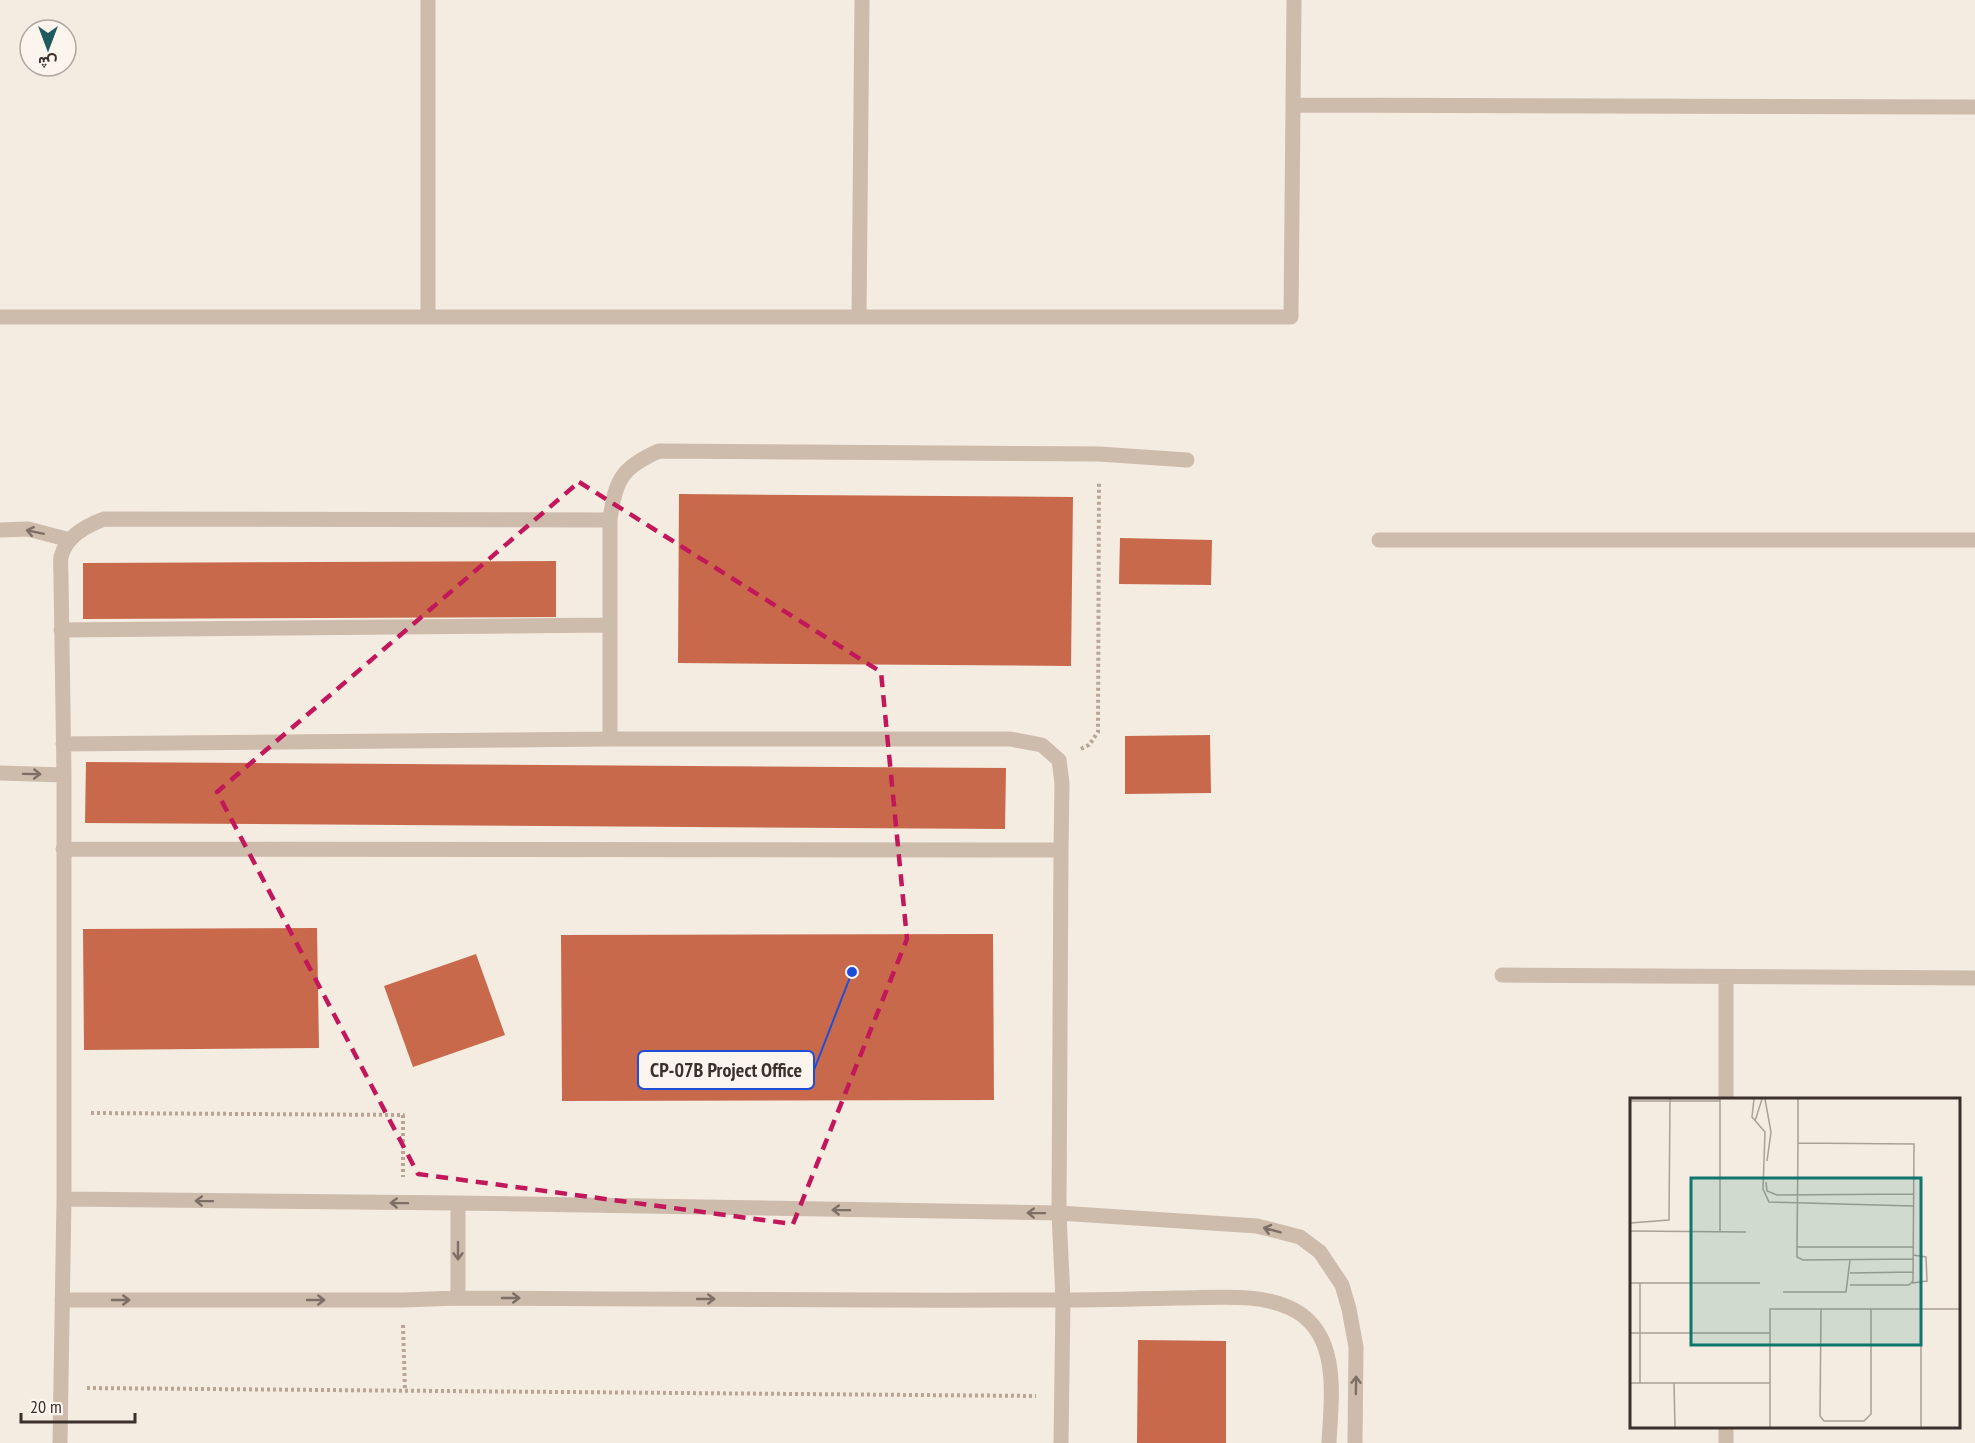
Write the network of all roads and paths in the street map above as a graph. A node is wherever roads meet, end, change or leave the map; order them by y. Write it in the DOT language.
graph roads {
  1 [pos="428,0"];
  2 [pos="862,0"];
  3 [pos="1294,0"];
  4 [pos="1293,105"];
  5 [pos="1975,107"];
  6 [pos="0,317"];
  7 [pos="428,317"];
  8 [pos="859,317"];
  9 [pos="1099,454"];
  10 [pos="1187,460"];
  11 [pos="610,520"];
  12 [pos="0,530"];
  13 [pos="70,540"];
  14 [pos="1378,540"];
  15 [pos="1975,540"];
  16 [pos="610,626"];
  17 [pos="61,630"];
  18 [pos="610,739"];
  19 [pos="63,744"];
  20 [pos="1059,760"];
  21 [pos="0,773"];
  22 [pos="64,775"];
  23 [pos="63,849"];
  24 [pos="1061,850"];
  25 [pos="1502,975"];
  26 [pos="1726,977"];
  27 [pos="1975,978"];
  28 [pos="1726,1098"];
  29 [pos="63,1113"];
  30 [pos="64,1199"];
  31 [pos="402,1203"];
  32 [pos="458,1203"];
  33 [pos="1059,1213"];
  34 [pos="458,1298"];
  35 [pos="62,1300"];
  36 [pos="402,1300"];
  37 [pos="1063,1300"];
  38 [pos="61,1388"];
  39 [pos="405,1390"];
  40 [pos="1061,1396"];
  41 [pos="60,1443"];
  42 [pos="1061,1443"];
  43 [pos="1329,1443"];
  44 [pos="1355,1443"];
  1 -- 7 [label="street"];
  2 -- 8 [label="street"];
  3 -- 4 [label="street"];
  4 -- 5 [label="street"];
  4 -- 8 [label="street"];
  6 -- 7 [label="street"];
  7 -- 8 [label="street"];
  9 -- 10 [label="street"];
  9 -- 11 [label="street"];
  9 -- 20 [label="path"];
  11 -- 13 [label="street"];
  11 -- 16 [label="street"];
  13 -- 12 [label="street, one-way"];
  13 -- 17 [label="street"];
  14 -- 15 [label="street"];
  16 -- 17 [label="street"];
  16 -- 18 [label="street"];
  17 -- 19 [label="street"];
  18 -- 19 [label="street"];
  18 -- 20 [label="street"];
  19 -- 22 [label="street"];
  20 -- 24 [label="street"];
  21 -- 22 [label="street, one-way"];
  22 -- 23 [label="street"];
  23 -- 24 [label="street"];
  23 -- 29 [label="street"];
  24 -- 33 [label="street"];
  25 -- 26 [label="street"];
  26 -- 27 [label="street"];
  26 -- 28 [label="street"];
  29 -- 30 [label="street"];
  29 -- 31 [label="path"];
  31 -- 30 [label="street, one-way"];
  30 -- 35 [label="street"];
  31 -- 32 [label="street"];
  33 -- 32 [label="street, one-way"];
  32 -- 34 [label="street, one-way"];
  33 -- 37 [label="street"];
  44 -- 33 [label="street, one-way"];
  34 -- 36 [label="street"];
  34 -- 37 [label="street, one-way"];
  35 -- 36 [label="street, one-way"];
  35 -- 38 [label="street"];
  36 -- 39 [label="path"];
  37 -- 40 [label="street"];
  37 -- 43 [label="street"];
  38 -- 39 [label="path"];
  38 -- 41 [label="street"];
  39 -- 40 [label="path"];
  40 -- 42 [label="street"];
}
